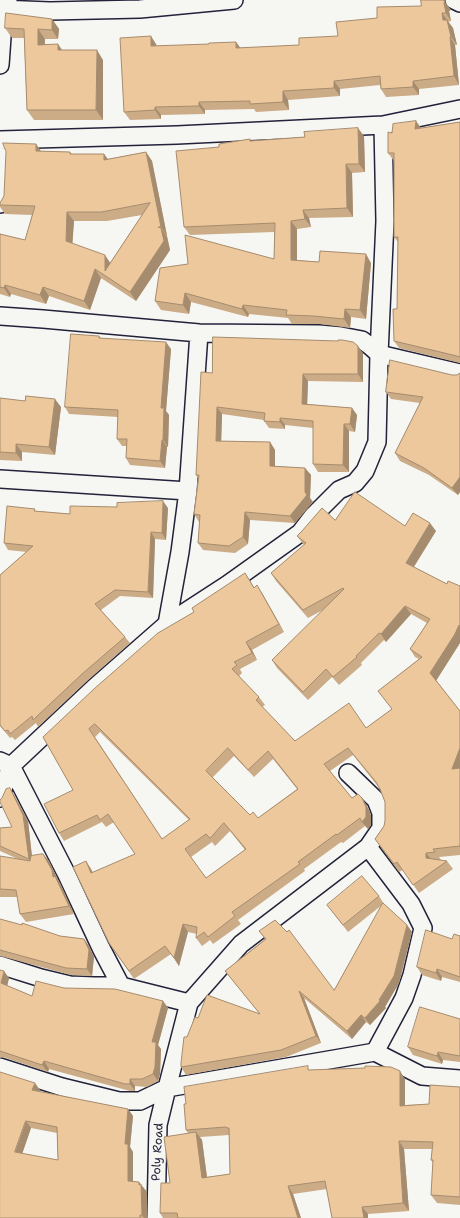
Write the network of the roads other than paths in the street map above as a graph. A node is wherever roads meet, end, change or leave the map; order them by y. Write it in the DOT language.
graph roads {
  1 [pos="234,0"];
  2 [pos="454,0"];
  3 [pos="189,3"];
  4 [pos="460,3"];
  5 [pos="142,4"];
  6 [pos="98,5"];
  7 [pos="4,6"];
  8 [pos="53,6"];
  9 [pos="0,65"];
  10 [pos="460,109"];
  11 [pos="383,125"];
  12 [pos="0,140"];
  13 [pos="0,155"];
  14 [pos="0,204"];
  15 [pos="0,316"];
  16 [pos="199,333"];
  17 [pos="378,354"];
  18 [pos="460,373"];
  19 [pos="0,479"];
  20 [pos="188,492"];
  21 [pos="167,624"];
  22 [pos="6,764"];
  23 [pos="348,773"];
  24 [pos="0,798"];
  25 [pos="368,847"];
  26 [pos="0,965"];
  27 [pos="121,986"];
  28 [pos="189,1003"];
  29 [pos="375,1052"];
  30 [pos="0,1067"];
  31 [pos="460,1079"];
  32 [pos="167,1088"];
  33 [pos="156,1218"];
  1 -- 3 [label="street"];
  2 -- 4 [label="street"];
  3 -- 5 [label="street"];
  5 -- 6 [label="street"];
  6 -- 8 [label="street"];
  7 -- 8 [label="street"];
  7 -- 9 [label="street"];
  10 -- 11 [label="street"];
  11 -- 12 [label="street"];
  11 -- 17 [label="street"];
  13 -- 14 [label="street"];
  15 -- 16 [label="street"];
  16 -- 17 [label="street"];
  16 -- 20 [label="street"];
  17 -- 18 [label="street"];
  17 -- 21 [label="street"];
  19 -- 20 [label="street"];
  20 -- 21 [label="street"];
  21 -- 22 [label="street"];
  22 -- 24 [label="street"];
  22 -- 27 [label="street"];
  23 -- 25 [label="street"];
  25 -- 28 [label="street"];
  25 -- 29 [label="street"];
  26 -- 27 [label="street"];
  27 -- 28 [label="street"];
  28 -- 32 [label="street, Poly Road"];
  29 -- 31 [label="street"];
  29 -- 32 [label="street"];
  30 -- 32 [label="street"];
  32 -- 33 [label="street, Poly Road"];
}
